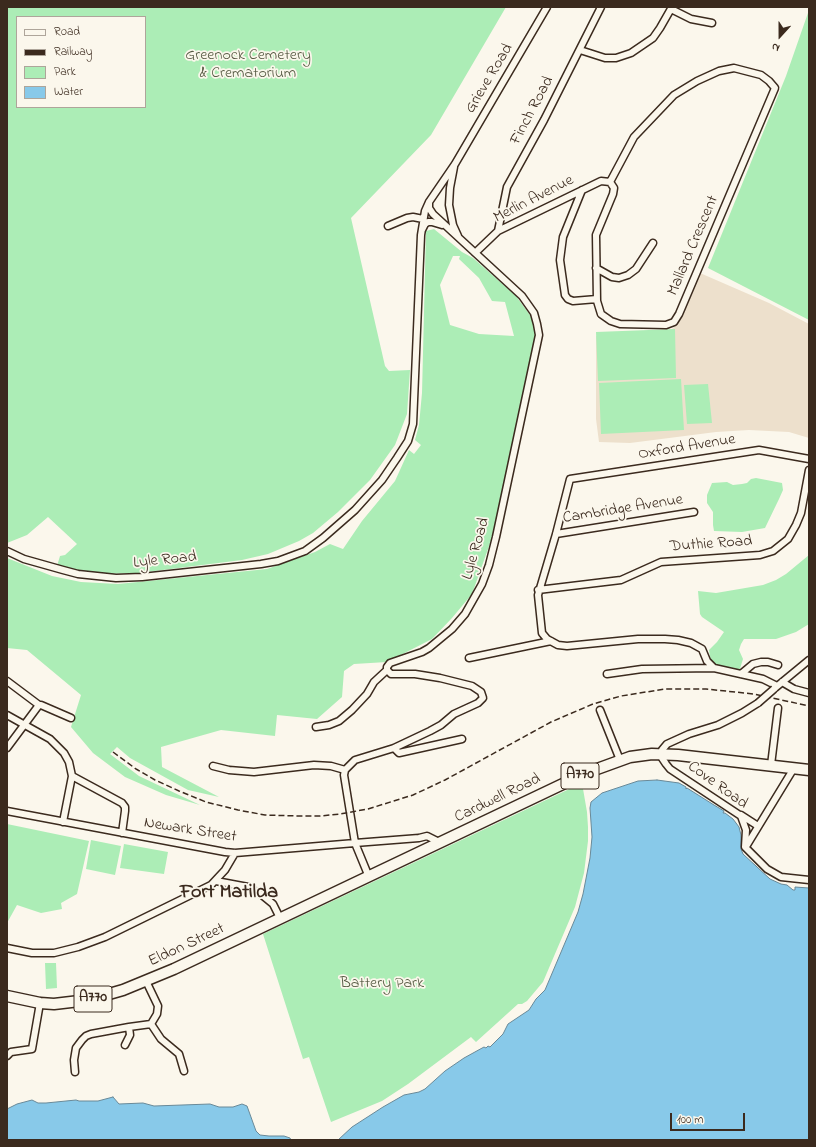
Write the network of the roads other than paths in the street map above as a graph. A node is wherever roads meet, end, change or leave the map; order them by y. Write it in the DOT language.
graph roads {
  1 [pos="547,7"];
  2 [pos="601,7"];
  3 [pos="672,8"];
  4 [pos="712,23"];
  5 [pos="580,50"];
  6 [pos="455,164"];
  7 [pos="610,182"];
  8 [pos="438,189"];
  9 [pos="582,190"];
  10 [pos="449,197"];
  11 [pos="429,202"];
  12 [pos="423,219"];
  13 [pos="452,219"];
  14 [pos="388,226"];
  15 [pos="444,226"];
  16 [pos="498,231"];
  17 [pos="421,235"];
  18 [pos="461,241"];
  19 [pos="653,243"];
  20 [pos="475,253"];
  21 [pos="596,268"];
  22 [pos="597,299"];
  23 [pos="809,459"];
  24 [pos="809,470"];
  25 [pos="694,512"];
  26 [pos="556,534"];
  27 [pos="7,551"];
  28 [pos="538,590"];
  29 [pos="551,641"];
  30 [pos="469,658"];
  31 [pos="809,660"];
  32 [pos="778,665"];
  33 [pos="714,668"];
  34 [pos="387,670"];
  35 [pos="607,674"];
  36 [pos="741,674"];
  37 [pos="7,680"];
  38 [pos="778,686"];
  39 [pos="809,693"];
  40 [pos="39,706"];
  41 [pos="778,708"];
  42 [pos="600,710"];
  43 [pos="7,715"];
  44 [pos="70,718"];
  45 [pos="24,723"];
  46 [pos="316,727"];
  47 [pos="462,739"];
  48 [pos="7,748"];
  49 [pos="394,748"];
  50 [pos="661,754"];
  51 [pos="620,760"];
  52 [pos="770,764"];
  53 [pos="212,766"];
  54 [pos="794,768"];
  55 [pos="345,770"];
  56 [pos="809,770"];
  57 [pos="72,776"];
  58 [pos="7,811"];
  59 [pos="738,813"];
  60 [pos="63,822"];
  61 [pos="758,826"];
  62 [pos="122,833"];
  63 [pos="418,838"];
  64 [pos="355,843"];
  65 [pos="441,843"];
  66 [pos="745,847"];
  67 [pos="431,848"];
  68 [pos="235,853"];
  69 [pos="369,876"];
  70 [pos="809,880"];
  71 [pos="216,881"];
  72 [pos="280,918"];
  73 [pos="7,948"];
  74 [pos="146,981"];
  75 [pos="7,996"];
  76 [pos="40,1003"];
  77 [pos="151,1024"];
  78 [pos="129,1027"];
  79 [pos="125,1045"];
  80 [pos="7,1056"];
  81 [pos="184,1071"];
  82 [pos="75,1072"];
  1 -- 6 [label="street, Grieve Road"];
  2 -- 5 [label="street, Finch Road"];
  3 -- 4 [label="street"];
  3 -- 5 [label="street"];
  5 -- 16 [label="street, Finch Road"];
  6 -- 8 [label="street, Grieve Road"];
  6 -- 10 [label="street, Grieve Road"];
  7 -- 9 [label="street, Merlin Avenue"];
  7 -- 21 [label="street, Mallard Crescent"];
  7 -- 22 [label="street, Mallard Crescent"];
  8 -- 10 [label="street"];
  8 -- 11 [label="street, Grieve Road"];
  9 -- 16 [label="street, Merlin Avenue"];
  9 -- 22 [label="street"];
  10 -- 13 [label="street, Grieve Road"];
  11 -- 12 [label="street, Lyle Road"];
  11 -- 15 [label="street, Lyle Road"];
  12 -- 14 [label="street"];
  12 -- 17 [label="street, Lyle Road"];
  13 -- 15 [label="street"];
  13 -- 18 [label="street, Grieve Road"];
  15 -- 17 [label="street"];
  15 -- 18 [label="street, Lyle Road"];
  16 -- 20 [label="street, Merlin Avenue"];
  17 -- 27 [label="street, Lyle Road"];
  18 -- 20 [label="street, Lyle Road"];
  19 -- 21 [label="street"];
  20 -- 34 [label="street, Lyle Road"];
  21 -- 22 [label="street, Mallard Crescent"];
  23 -- 26 [label="street, Oxford Avenue"];
  24 -- 28 [label="street, Duthie Road"];
  25 -- 26 [label="street, Cambridge Avenue"];
  26 -- 28 [label="street"];
  28 -- 29 [label="street"];
  29 -- 30 [label="street"];
  29 -- 33 [label="street"];
  31 -- 38 [label="street"];
  32 -- 36 [label="street"];
  33 -- 35 [label="street"];
  33 -- 36 [label="street"];
  34 -- 46 [label="street, Lyle Road"];
  34 -- 49 [label="street"];
  36 -- 38 [label="street"];
  37 -- 40 [label="street"];
  38 -- 39 [label="street"];
  38 -- 50 [label="street, bridge"];
  40 -- 44 [label="street"];
  40 -- 45 [label="street"];
  41 -- 52 [label="street"];
  42 -- 51 [label="street"];
  43 -- 45 [label="street"];
  45 -- 48 [label="street"];
  45 -- 57 [label="street"];
  47 -- 49 [label="street"];
  49 -- 55 [label="street"];
  50 -- 51 [label="main road, Cardwell Road / A770"];
  50 -- 52 [label="main road, Cardwell Road / A770"];
  50 -- 59 [label="street, Cove Road"];
  51 -- 65 [label="main road, Cardwell Road / A770"];
  52 -- 54 [label="main road, Cardwell Road / A770"];
  53 -- 55 [label="street"];
  54 -- 56 [label="main road, Cardwell Road / A770"];
  54 -- 61 [label="street"];
  55 -- 64 [label="street"];
  57 -- 60 [label="street"];
  57 -- 62 [label="street"];
  58 -- 60 [label="street, Newark Street"];
  59 -- 61 [label="street"];
  59 -- 66 [label="street, Cove Road"];
  60 -- 62 [label="street, Newark Street"];
  61 -- 66 [label="street"];
  62 -- 68 [label="street, Newark Street"];
  63 -- 64 [label="street, Newark Street"];
  63 -- 65 [label="street, Newark Street"];
  63 -- 67 [label="street"];
  64 -- 68 [label="street, Newark Street"];
  64 -- 69 [label="street"];
  65 -- 67 [label="main road, Cardwell Road / A770"];
  66 -- 70 [label="street"];
  67 -- 69 [label="main road, Cardwell Road / A770"];
  68 -- 71 [label="street"];
  69 -- 72 [label="main road, Eldon Street / A770"];
  71 -- 72 [label="street"];
  71 -- 73 [label="street"];
  72 -- 74 [label="main road, Eldon Street / A770"];
  74 -- 76 [label="main road, Eldon Street / A770"];
  74 -- 77 [label="street"];
  75 -- 76 [label="main road, Eldon Street / A770"];
  76 -- 80 [label="street"];
  77 -- 78 [label="street"];
  77 -- 81 [label="street"];
  78 -- 79 [label="street"];
  78 -- 82 [label="street"];
}
